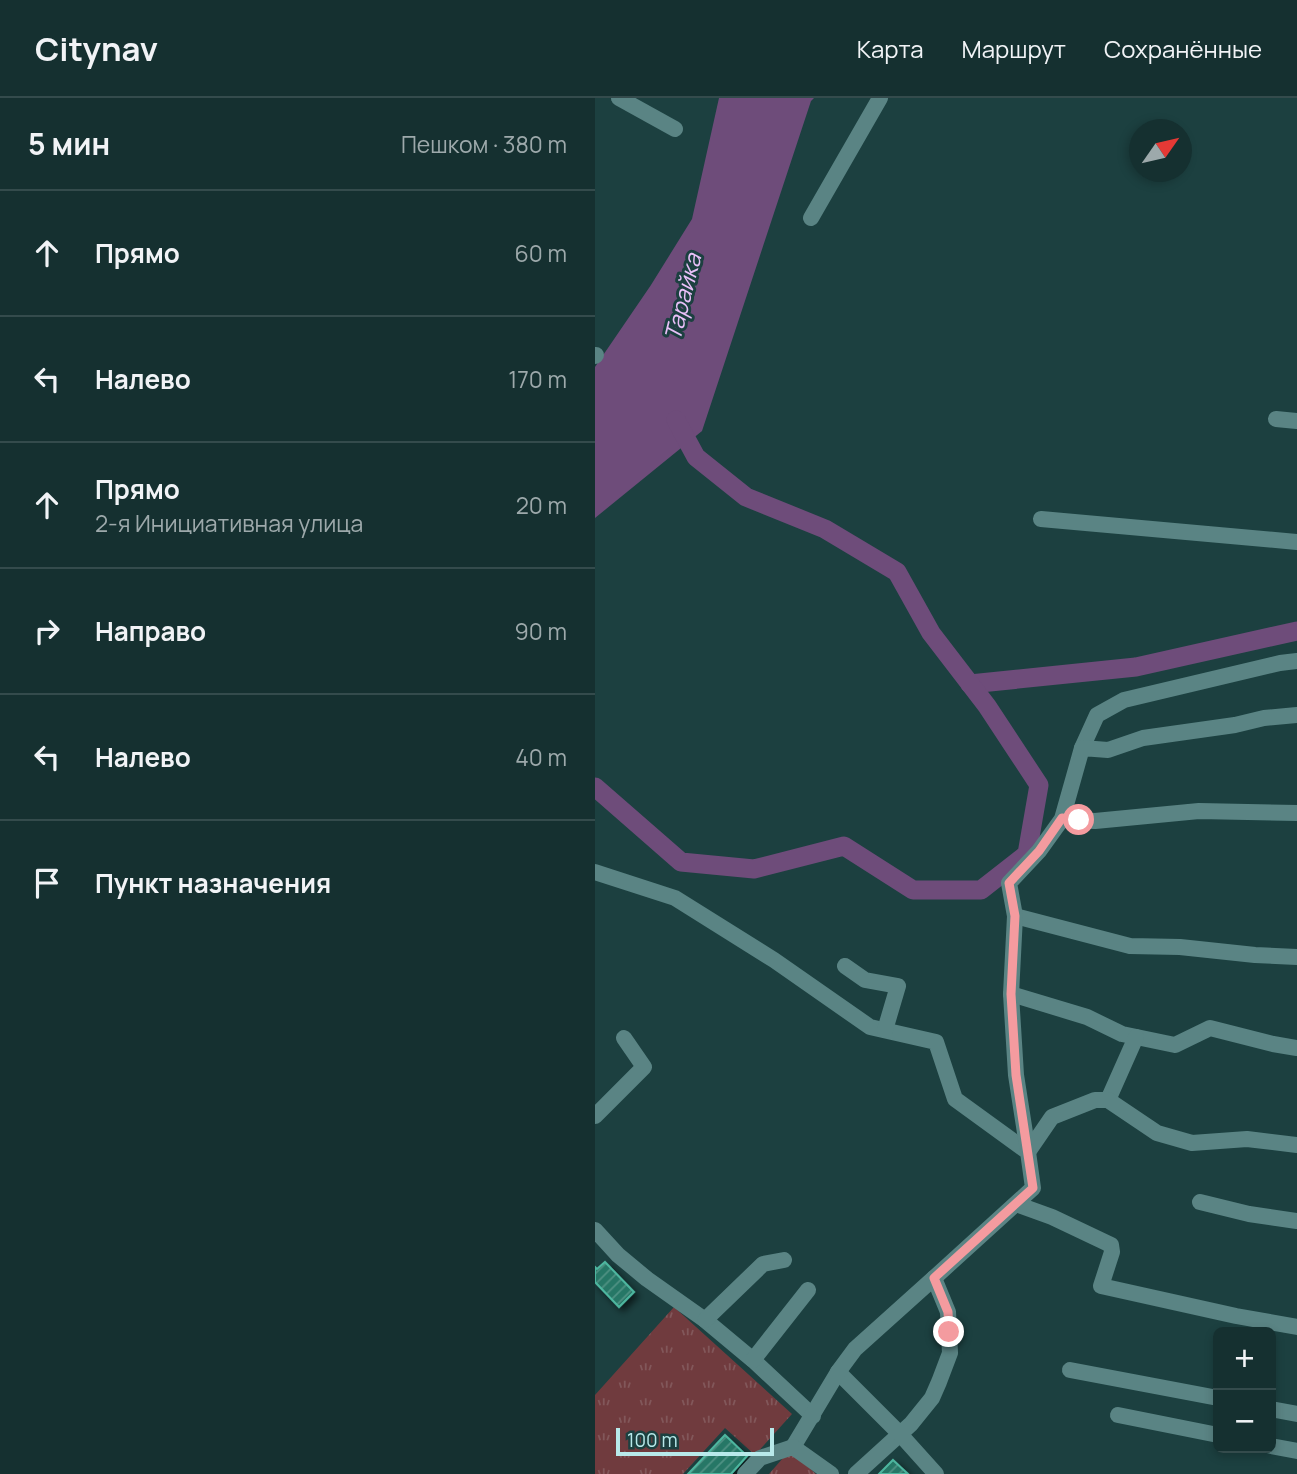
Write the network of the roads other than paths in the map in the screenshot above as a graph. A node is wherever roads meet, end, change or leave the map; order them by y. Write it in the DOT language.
graph roads {
  1 [pos="619,98"];
  2 [pos="880,98"];
  3 [pos="675,130"];
  4 [pos="811,218"];
  5 [pos="1276,419"];
  6 [pos="1297,421"];
  7 [pos="1041,519"];
  8 [pos="1297,542"];
  9 [pos="1297,661"];
  10 [pos="1297,715"];
  11 [pos="1083,748"];
  12 [pos="1297,813"];
  13 [pos="1062,818"];
  14 [pos="595,872"];
  15 [pos="1015,916"];
  16 [pos="1297,957"];
  17 [pos="845,966"];
  18 [pos="1011,994"];
  19 [pos="885,1030"];
  20 [pos="1136,1037"];
  21 [pos="624,1038"];
  22 [pos="1297,1048"];
  23 [pos="1108,1100"];
  24 [pos="595,1116"];
  25 [pos="1297,1145"];
  26 [pos="1028,1152"];
  27 [pos="1200,1202"];
  28 [pos="1016,1204"];
  29 [pos="1297,1221"];
  30 [pos="595,1230"];
  31 [pos="784,1260"];
  32 [pos="934,1278"];
  33 [pos="808,1290"];
  34 [pos="705,1320"];
  35 [pos="1297,1326"];
  36 [pos="753,1360"];
  37 [pos="1070,1370"];
  38 [pos="838,1372"];
  39 [pos="1213,1397"];
  40 [pos="1276,1410"];
  41 [pos="1297,1414"];
  42 [pos="1118,1415"];
  43 [pos="813,1416"];
  44 [pos="900,1434"];
  45 [pos="1213,1434"];
  46 [pos="793,1447"];
  47 [pos="1276,1447"];
  48 [pos="1297,1451"];
  49 [pos="745,1474"];
  50 [pos="831,1474"];
  51 [pos="856,1474"];
  52 [pos="936,1474"];
  1 -- 3 [label="street"];
  2 -- 4 [label="street"];
  5 -- 6 [label="street"];
  7 -- 8 [label="street"];
  9 -- 11 [label="street"];
  10 -- 11 [label="street"];
  11 -- 13 [label="street"];
  12 -- 13 [label="street"];
  13 -- 15 [label="street"];
  14 -- 19 [label="street"];
  15 -- 16 [label="street"];
  15 -- 18 [label="street"];
  17 -- 19 [label="street"];
  18 -- 20 [label="street"];
  18 -- 26 [label="street"];
  19 -- 26 [label="street"];
  20 -- 22 [label="street"];
  20 -- 23 [label="street"];
  21 -- 24 [label="street"];
  23 -- 25 [label="street"];
  23 -- 26 [label="street"];
  26 -- 28 [label="street"];
  27 -- 29 [label="street"];
  28 -- 32 [label="street"];
  28 -- 35 [label="street"];
  30 -- 34 [label="street"];
  31 -- 34 [label="street"];
  32 -- 38 [label="street"];
  32 -- 44 [label="street"];
  33 -- 36 [label="street"];
  34 -- 36 [label="street"];
  36 -- 43 [label="street"];
  37 -- 39 [label="street"];
  38 -- 43 [label="street"];
  38 -- 44 [label="street"];
  40 -- 41 [label="street"];
  42 -- 45 [label="street"];
  43 -- 46 [label="street"];
  44 -- 51 [label="street"];
  44 -- 52 [label="street"];
  46 -- 49 [label="street"];
  46 -- 50 [label="street"];
  47 -- 48 [label="street"];
}
